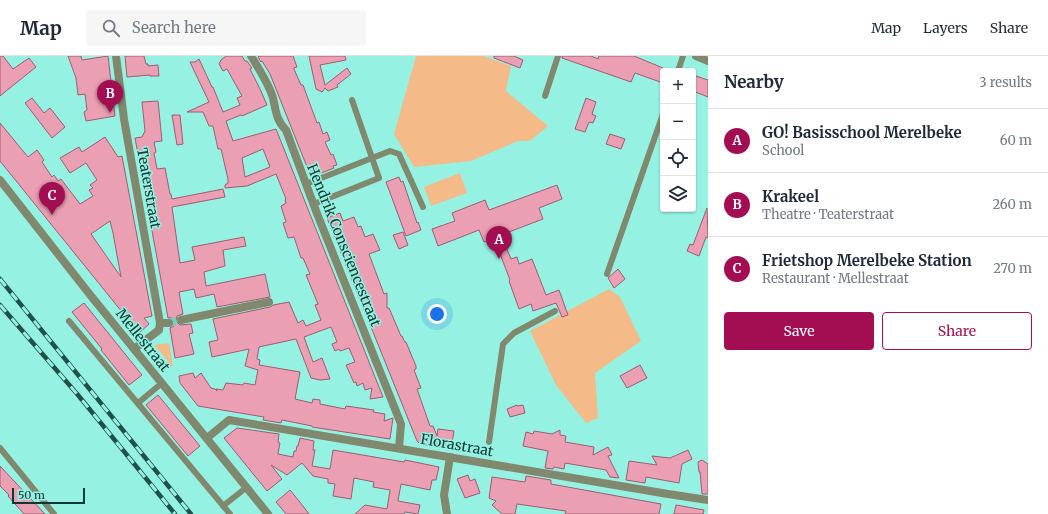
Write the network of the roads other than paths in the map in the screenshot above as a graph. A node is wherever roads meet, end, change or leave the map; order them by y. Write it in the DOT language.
graph roads {
  1 [pos="116,56"];
  2 [pos="251,56"];
  3 [pos="558,56"];
  4 [pos="683,56"];
  5 [pos="696,56"];
  6 [pos="708,60"];
  7 [pos="679,68"];
  8 [pos="545,96"];
  9 [pos="352,100"];
  10 [pos="660,123"];
  11 [pos="371,158"];
  12 [pos="0,180"];
  13 [pos="306,184"];
  14 [pos="314,204"];
  15 [pos="423,207"];
  16 [pos="607,274"];
  17 [pos="269,302"];
  18 [pos="555,311"];
  19 [pos="181,320"];
  20 [pos="69,321"];
  21 [pos="134,349"];
  22 [pos="162,383"];
  23 [pos="138,403"];
  24 [pos="207,438"];
  25 [pos="489,442"];
  26 [pos="0,448"];
  27 [pos="399,448"];
  28 [pos="450,457"];
  29 [pos="247,487"];
  30 [pos="708,500"];
  31 [pos="223,506"];
  32 [pos="54,514"];
  33 [pos="230,514"];
  34 [pos="268,514"];
  35 [pos="447,514"];
  1 -- 21 [label="street, Teaterstraat"];
  2 -- 13 [label="street, Hendrik Consciencestraat"];
  3 -- 8 [label="lane"];
  4 -- 7 [label="lane"];
  5 -- 6 [label="street"];
  9 -- 11 [label="lane"];
  10 -- 16 [label="lane"];
  11 -- 13 [label="lane"];
  11 -- 14 [label="lane"];
  11 -- 15 [label="lane"];
  12 -- 21 [label="street, Mellestraat"];
  13 -- 14 [label="street, Hendrik Consciencestraat"];
  14 -- 27 [label="street, Hendrik Consciencestraat"];
  17 -- 19 [label="street"];
  18 -- 25 [label="lane"];
  20 -- 23 [label="lane"];
  21 -- 22 [label="street, Mellestraat"];
  22 -- 23 [label="lane"];
  22 -- 24 [label="street, Mellestraat"];
  23 -- 31 [label="lane"];
  24 -- 27 [label="street, Florastraat"];
  24 -- 29 [label="street, Mellestraat"];
  26 -- 32 [label="lane"];
  27 -- 28 [label="street, Florastraat"];
  28 -- 30 [label="street, Florastraat"];
  28 -- 35 [label="street"];
  29 -- 31 [label="lane"];
  29 -- 34 [label="street, Mellestraat"];
  31 -- 33 [label="lane"];
}
